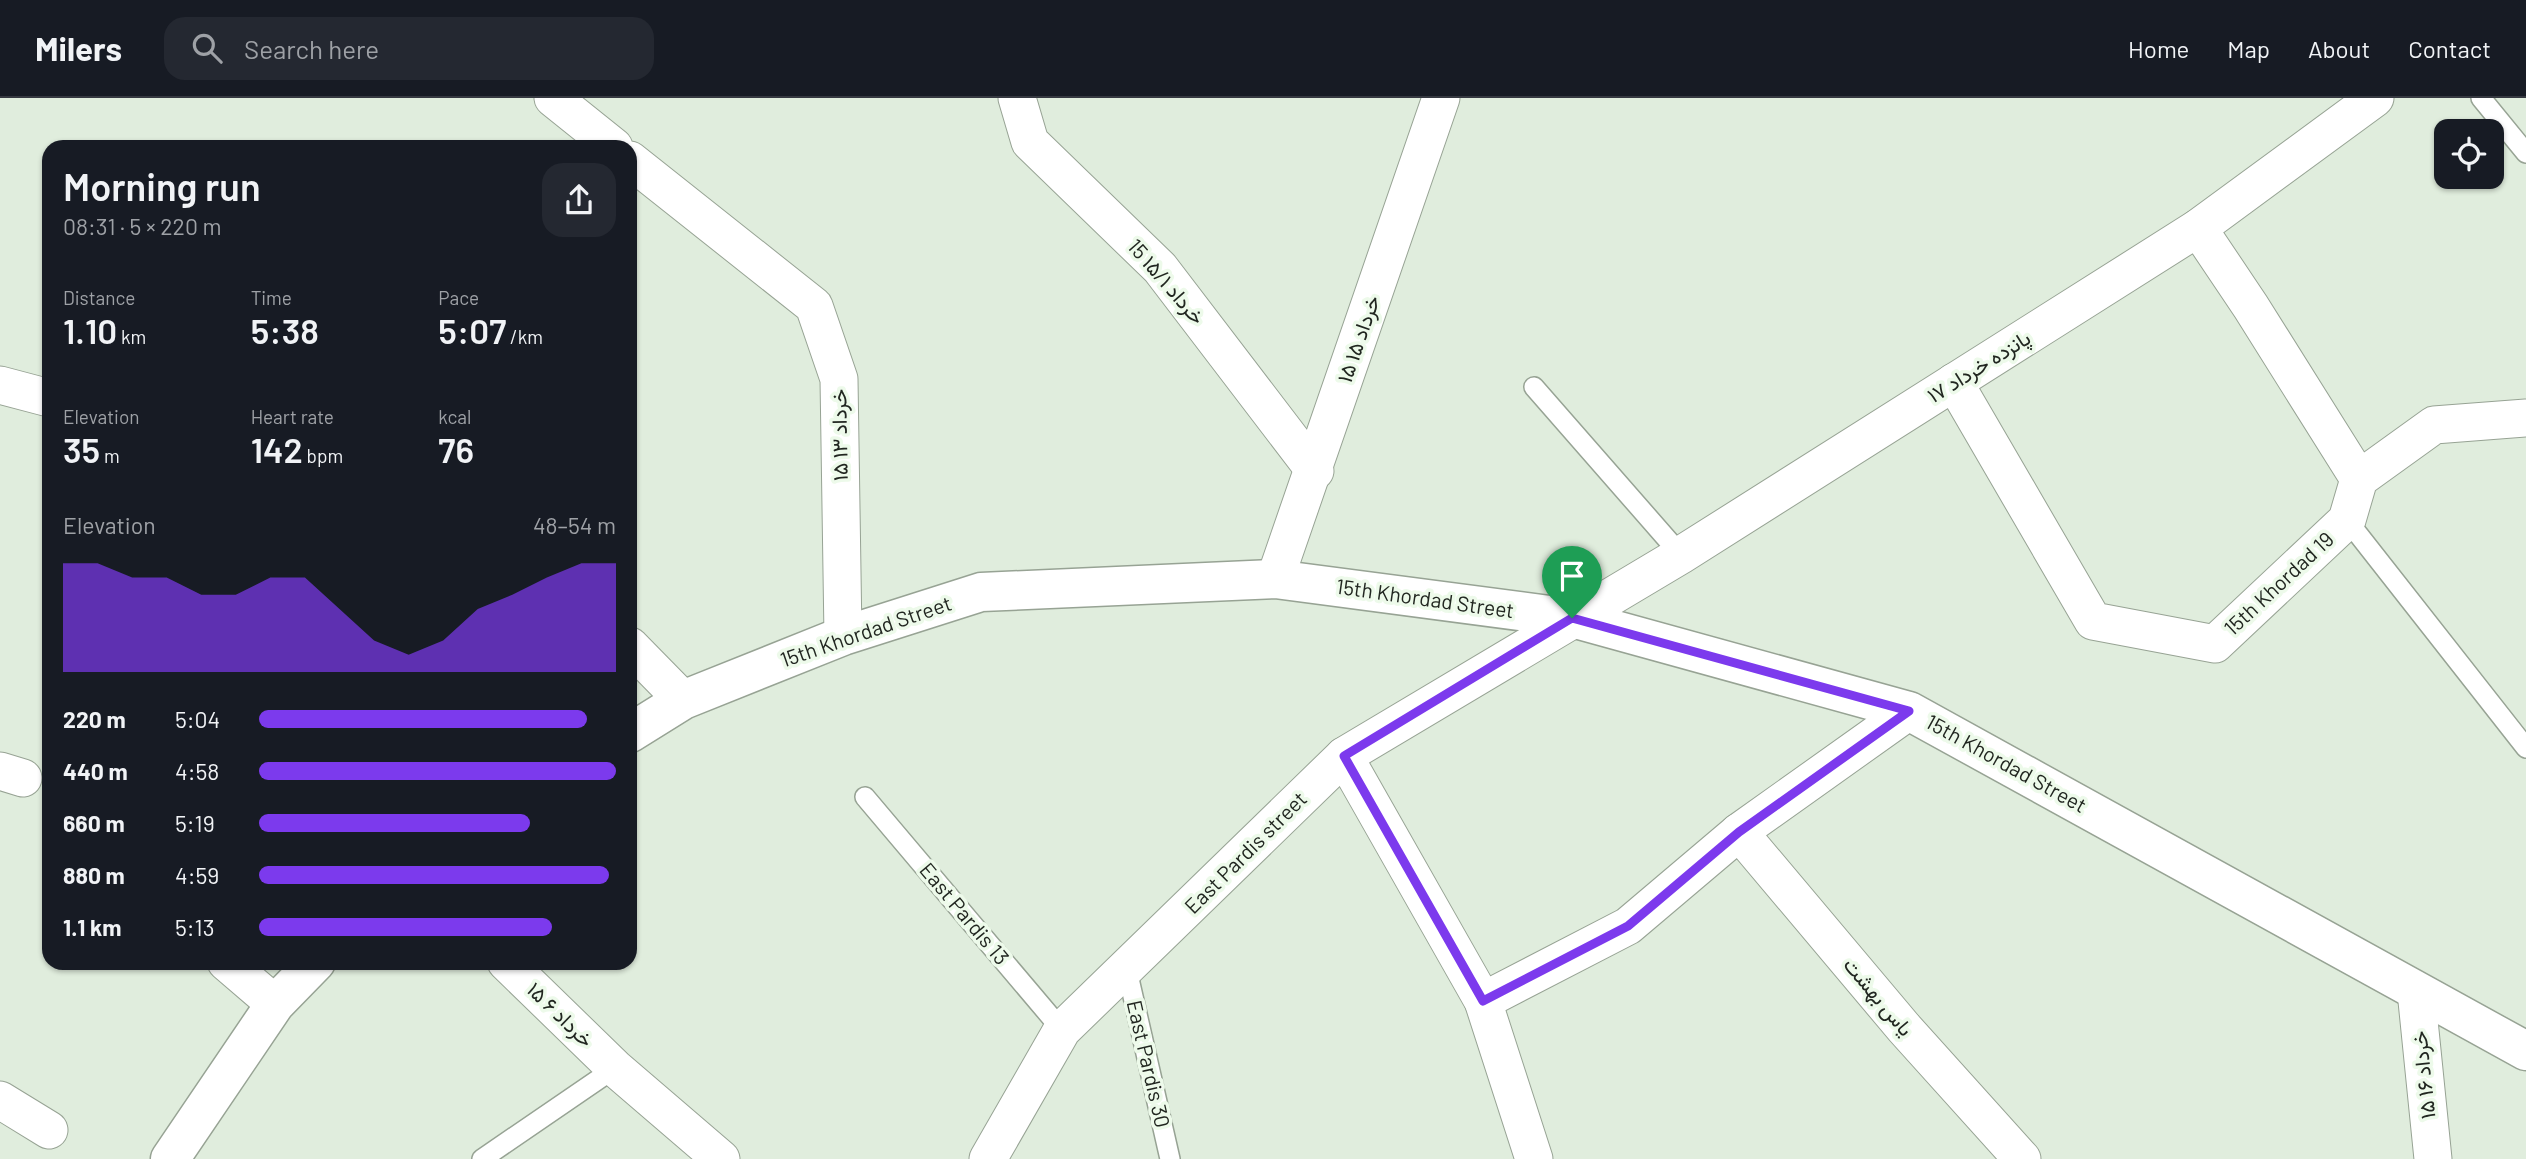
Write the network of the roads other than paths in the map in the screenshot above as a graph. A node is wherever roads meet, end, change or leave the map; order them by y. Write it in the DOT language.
graph roads {
  1 [pos="553,98"];
  2 [pos="1017,98"];
  3 [pos="1441,98"];
  4 [pos="2375,98"];
  5 [pos="2481,98"];
  6 [pos="605,140"];
  7 [pos="2526,153"];
  8 [pos="637,166"];
  9 [pos="2198,228"];
  10 [pos="1954,382"];
  11 [pos="0,384"];
  12 [pos="1534,387"];
  13 [pos="42,396"];
  14 [pos="2526,418"];
  15 [pos="1314,471"];
  16 [pos="2359,479"];
  17 [pos="2347,520"];
  18 [pos="1681,555"];
  19 [pos="1275,579"];
  20 [pos="1572,618"];
  21 [pos="843,636"];
  22 [pos="637,653"];
  23 [pos="683,700"];
  24 [pos="1909,711"];
  25 [pos="637,729"];
  26 [pos="2526,748"];
  27 [pos="1344,756"];
  28 [pos="865,797"];
  29 [pos="1739,832"];
  30 [pos="235,970"];
  31 [pos="308,970"];
  32 [pos="514,970"];
  33 [pos="1127,970"];
  34 [pos="2416,991"];
  35 [pos="1483,1001"];
  36 [pos="275,1004"];
  37 [pos="1062,1031"];
  38 [pos="2526,1051"];
  39 [pos="615,1068"];
  40 [pos="0,1100"];
  41 [pos="49,1130"];
  42 [pos="170,1159"];
  43 [pos="482,1159"];
  44 [pos="721,1159"];
  45 [pos="988,1159"];
  46 [pos="1170,1159"];
  47 [pos="1534,1159"];
  48 [pos="2022,1159"];
  49 [pos="2433,1159"];
  1 -- 6 [label="street"];
  2 -- 15 [label="street, 15 خرداد ۱۵/۱"];
  3 -- 15 [label="street, ۱۵ خرداد ۱۵"];
  4 -- 9 [label="street, پانزده خرداد ۱۷"];
  5 -- 7 [label="lane"];
  8 -- 21 [label="street, ۱۵ خرداد ۱۳"];
  9 -- 10 [label="street, پانزده خرداد ۱۷"];
  9 -- 16 [label="street"];
  10 -- 17 [label="street, 15th Khordad 19"];
  10 -- 18 [label="street, پانزده خرداد ۱۷"];
  11 -- 13 [label="street"];
  12 -- 18 [label="lane"];
  14 -- 16 [label="street"];
  15 -- 19 [label="street, ۱۵ خرداد ۱۵"];
  16 -- 17 [label="street, 15th Khordad 19"];
  17 -- 26 [label="lane"];
  18 -- 20 [label="street, پانزده خرداد ۱۷"];
  19 -- 20 [label="street, 15th Khordad Street"];
  19 -- 21 [label="street, 15th Khordad Street"];
  20 -- 24 [label="street, 15th Khordad Street"];
  20 -- 27 [label="street, East Pardis street"];
  21 -- 23 [label="street, 15th Khordad Street"];
  22 -- 23 [label="street"];
  23 -- 25 [label="street, 15th Khordad Street"];
  24 -- 29 [label="street"];
  24 -- 34 [label="street, 15th Khordad Street"];
  27 -- 33 [label="street, East Pardis street"];
  27 -- 35 [label="street"];
  28 -- 37 [label="lane, East Pardis 13"];
  29 -- 35 [label="street"];
  29 -- 48 [label="street, یاس بهشت"];
  30 -- 36 [label="street"];
  31 -- 36 [label="street"];
  32 -- 39 [label="street, ۱۵ خرداد ۶"];
  33 -- 37 [label="street, East Pardis street"];
  33 -- 46 [label="lane, East Pardis 30"];
  34 -- 38 [label="street, 15th Khordad Street"];
  34 -- 49 [label="street, ۱۵ خرداد ۱۶"];
  35 -- 47 [label="street"];
  36 -- 42 [label="street"];
  37 -- 45 [label="street, East Pardis street"];
  39 -- 43 [label="lane"];
  39 -- 44 [label="street, ۱۵ خرداد ۶"];
  40 -- 41 [label="street"];
}
